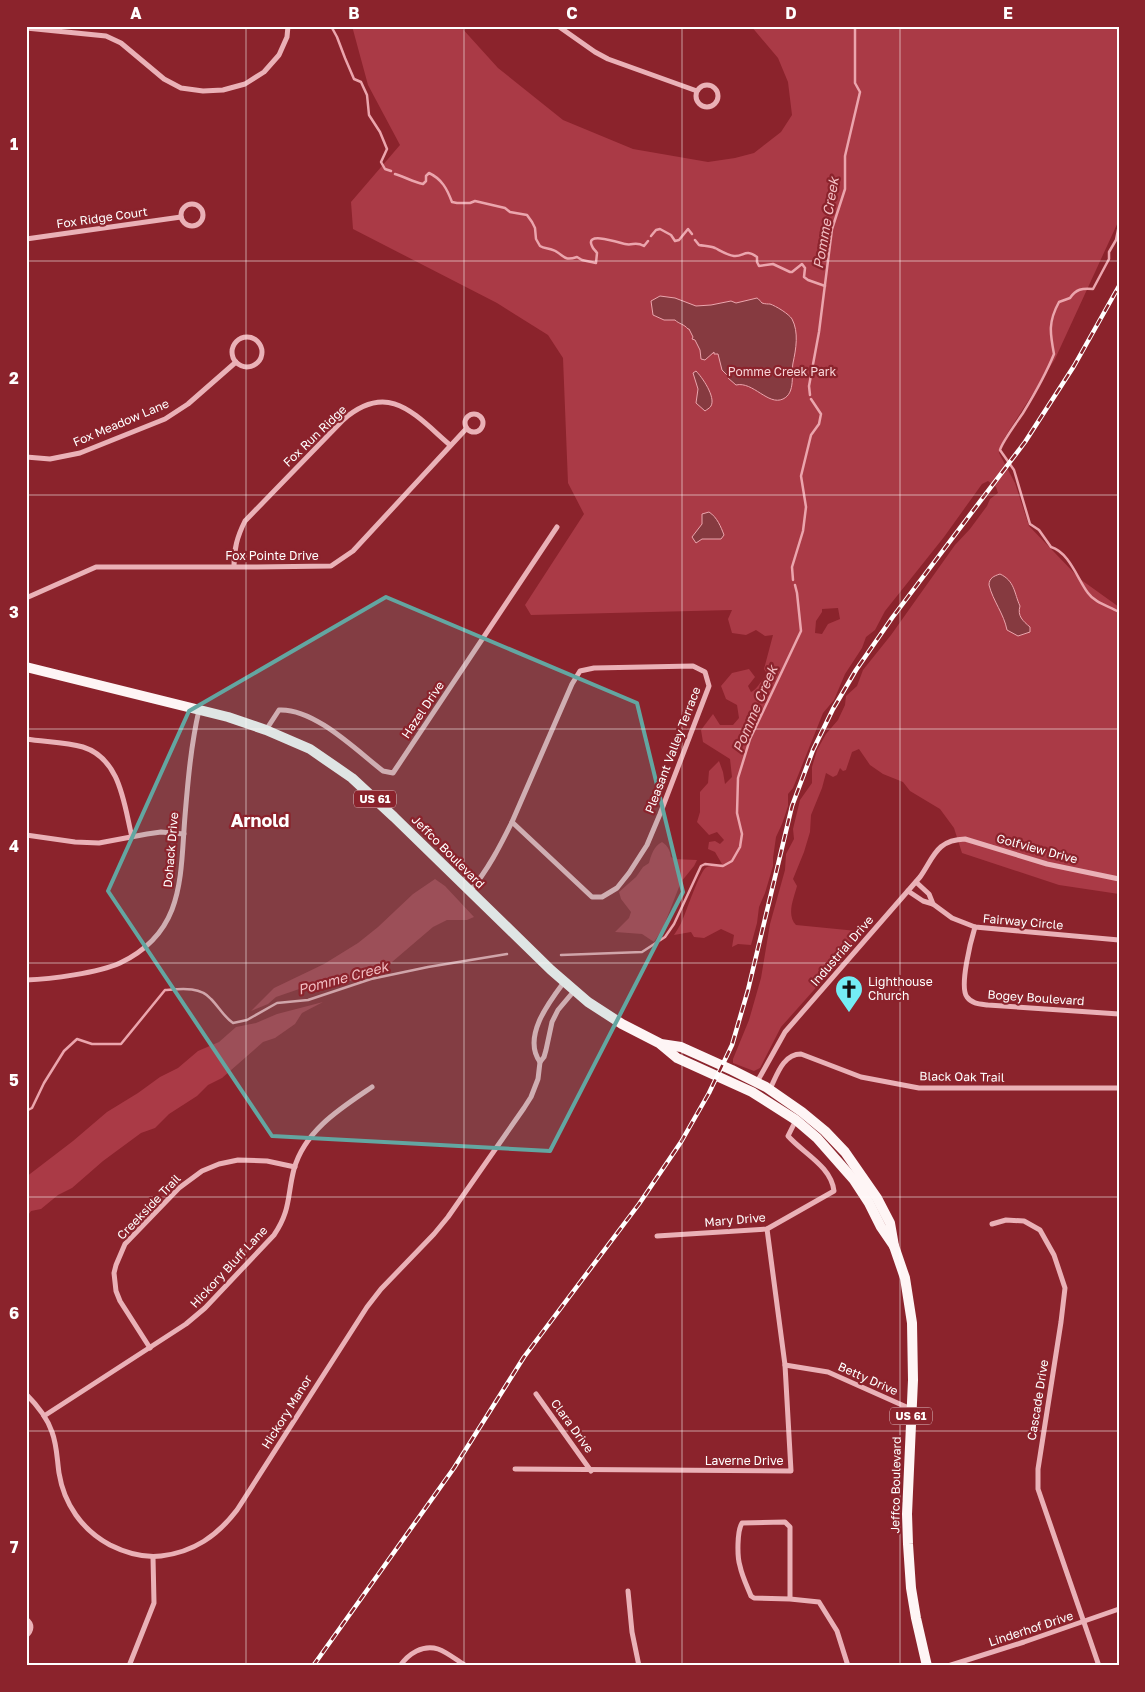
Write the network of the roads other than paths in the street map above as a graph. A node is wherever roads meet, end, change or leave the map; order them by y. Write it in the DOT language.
graph roads {
  1 [pos="288,26"];
  2 [pos="558,26"];
  3 [pos="26,28"];
  4 [pos="697,91"];
  5 [pos="181,217"];
  6 [pos="26,239"];
  7 [pos="236,362"];
  8 [pos="466,428"];
  9 [pos="450,445"];
  10 [pos="26,457"];
  11 [pos="557,527"];
  12 [pos="234,566"];
  13 [pos="26,598"];
  14 [pos="26,667"];
  15 [pos="200,710"];
  16 [pos="266,730"];
  17 [pos="26,739"];
  18 [pos="512,822"];
  19 [pos="184,834"];
  20 [pos="26,835"];
  21 [pos="132,837"];
  22 [pos="950,841"];
  23 [pos="1119,879"];
  24 [pos="916,882"];
  25 [pos="470,891"];
  26 [pos="908,891"];
  27 [pos="926,892"];
  28 [pos="920,899"];
  29 [pos="933,904"];
  30 [pos="975,927"];
  31 [pos="1119,940"];
  32 [pos="26,980"];
  33 [pos="564,982"];
  34 [pos="574,990"];
  35 [pos="1119,1014"];
  36 [pos="660,1043"];
  37 [pos="540,1062"];
  38 [pos="757,1082"];
  39 [pos="372,1087"];
  40 [pos="1119,1088"];
  41 [pos="770,1090"];
  42 [pos="796,1120"];
  43 [pos="294,1168"];
  44 [pos="992,1224"];
  45 [pos="767,1230"];
  46 [pos="658,1236"];
  47 [pos="894,1246"];
  48 [pos="150,1348"];
  49 [pos="785,1365"];
  50 [pos="26,1394"];
  51 [pos="536,1394"];
  52 [pos="911,1409"];
  53 [pos="44,1416"];
  54 [pos="515,1469"];
  55 [pos="591,1471"];
  56 [pos="153,1557"];
  57 [pos="628,1591"];
  58 [pos="790,1599"];
  59 [pos="1119,1609"];
  60 [pos="26,1619"];
  61 [pos="1084,1622"];
  62 [pos="26,1636"];
  63 [pos="128,1666"];
  64 [pos="400,1666"];
  65 [pos="466,1666"];
  66 [pos="639,1666"];
  67 [pos="848,1666"];
  68 [pos="927,1666"];
  69 [pos="948,1666"];
  70 [pos="1099,1666"];
  1 -- 3 [label="street"];
  2 -- 4 [label="street"];
  4 -- 4 [label="street"];
  5 -- 5 [label="street, Fox Ridge Court"];
  5 -- 6 [label="street, Fox Ridge Court"];
  7 -- 7 [label="street"];
  7 -- 10 [label="street, Fox Meadow Lane"];
  8 -- 9 [label="street, Fox Pointe Drive"];
  9 -- 12 [label="street, Fox Pointe Drive"];
  9 -- 12 [label="street, Fox Run Ridge"];
  11 -- 16 [label="street, Hazel Drive"];
  12 -- 13 [label="street, Fox Pointe Drive"];
  14 -- 15 [label="main road, Jeffco Boulevard / US 61"];
  15 -- 16 [label="main road, Jeffco Boulevard / US 61"];
  15 -- 19 [label="street, Dohack Drive"];
  16 -- 25 [label="main road, Jeffco Boulevard / US 61"];
  17 -- 21 [label="street"];
  18 -- 18 [label="street, Pleasant Valley Terrace"];
  18 -- 25 [label="street, Pleasant Valley Terrace"];
  19 -- 21 [label="street"];
  19 -- 32 [label="street, Dohack Drive"];
  20 -- 21 [label="street"];
  22 -- 23 [label="street, Golfview Drive"];
  22 -- 24 [label="street, Industrial Drive"];
  24 -- 26 [label="street, Industrial Drive"];
  24 -- 27 [label="street, Fairway Circle"];
  25 -- 33 [label="main road, Jeffco Boulevard / US 61"];
  26 -- 28 [label="street, Fairway Circle"];
  26 -- 38 [label="street, Industrial Drive"];
  27 -- 28 [label="street"];
  27 -- 29 [label="street, Fairway Circle"];
  28 -- 29 [label="street, Fairway Circle"];
  29 -- 30 [label="street, Fairway Circle"];
  30 -- 31 [label="street, Fairway Circle"];
  30 -- 35 [label="street, Bogey Boulevard"];
  33 -- 34 [label="main road, Jeffco Boulevard / US 61"];
  33 -- 37 [label="street, Hickory Manor"];
  34 -- 36 [label="main road, Jeffco Boulevard / US 61"];
  34 -- 37 [label="street, Hickory Manor"];
  36 -- 38 [label="main road, Jeffco Boulevard / US 61"];
  36 -- 42 [label="main road, Jeffco Boulevard / US 61"];
  37 -- 56 [label="street, Hickory Manor"];
  38 -- 41 [label="main road, Jeffco Boulevard / US 61"];
  39 -- 43 [label="street, Hickory Bluff Lane"];
  40 -- 41 [label="street, Black Oak Trail"];
  41 -- 47 [label="main road, Jeffco Boulevard / US 61"];
  42 -- 45 [label="street, Mary Drive"];
  42 -- 47 [label="main road, Jeffco Boulevard / US 61"];
  43 -- 48 [label="street, Hickory Bluff Lane"];
  43 -- 48 [label="street, Creekside Trail"];
  44 -- 61 [label="street, Cascade Drive"];
  45 -- 46 [label="street, Mary Drive"];
  45 -- 49 [label="street, Laverne Drive"];
  47 -- 52 [label="main road, Jeffco Boulevard / US 61"];
  48 -- 53 [label="street, Hickory Bluff Lane"];
  49 -- 52 [label="street, Betty Drive"];
  49 -- 55 [label="street, Laverne Drive"];
  50 -- 53 [label="street, Hickory Manor"];
  51 -- 55 [label="street, Clara Drive"];
  52 -- 68 [label="main road, Jeffco Boulevard / US 61"];
  53 -- 56 [label="street, Hickory Manor"];
  54 -- 55 [label="street, Laverne Drive"];
  56 -- 63 [label="street"];
  57 -- 66 [label="street"];
  58 -- 58 [label="street"];
  58 -- 67 [label="street"];
  59 -- 61 [label="street, Linderhof Drive"];
  60 -- 62 [label="street"];
  61 -- 69 [label="street, Linderhof Drive"];
  61 -- 70 [label="street, Cascade Drive"];
  64 -- 65 [label="street"];
}
